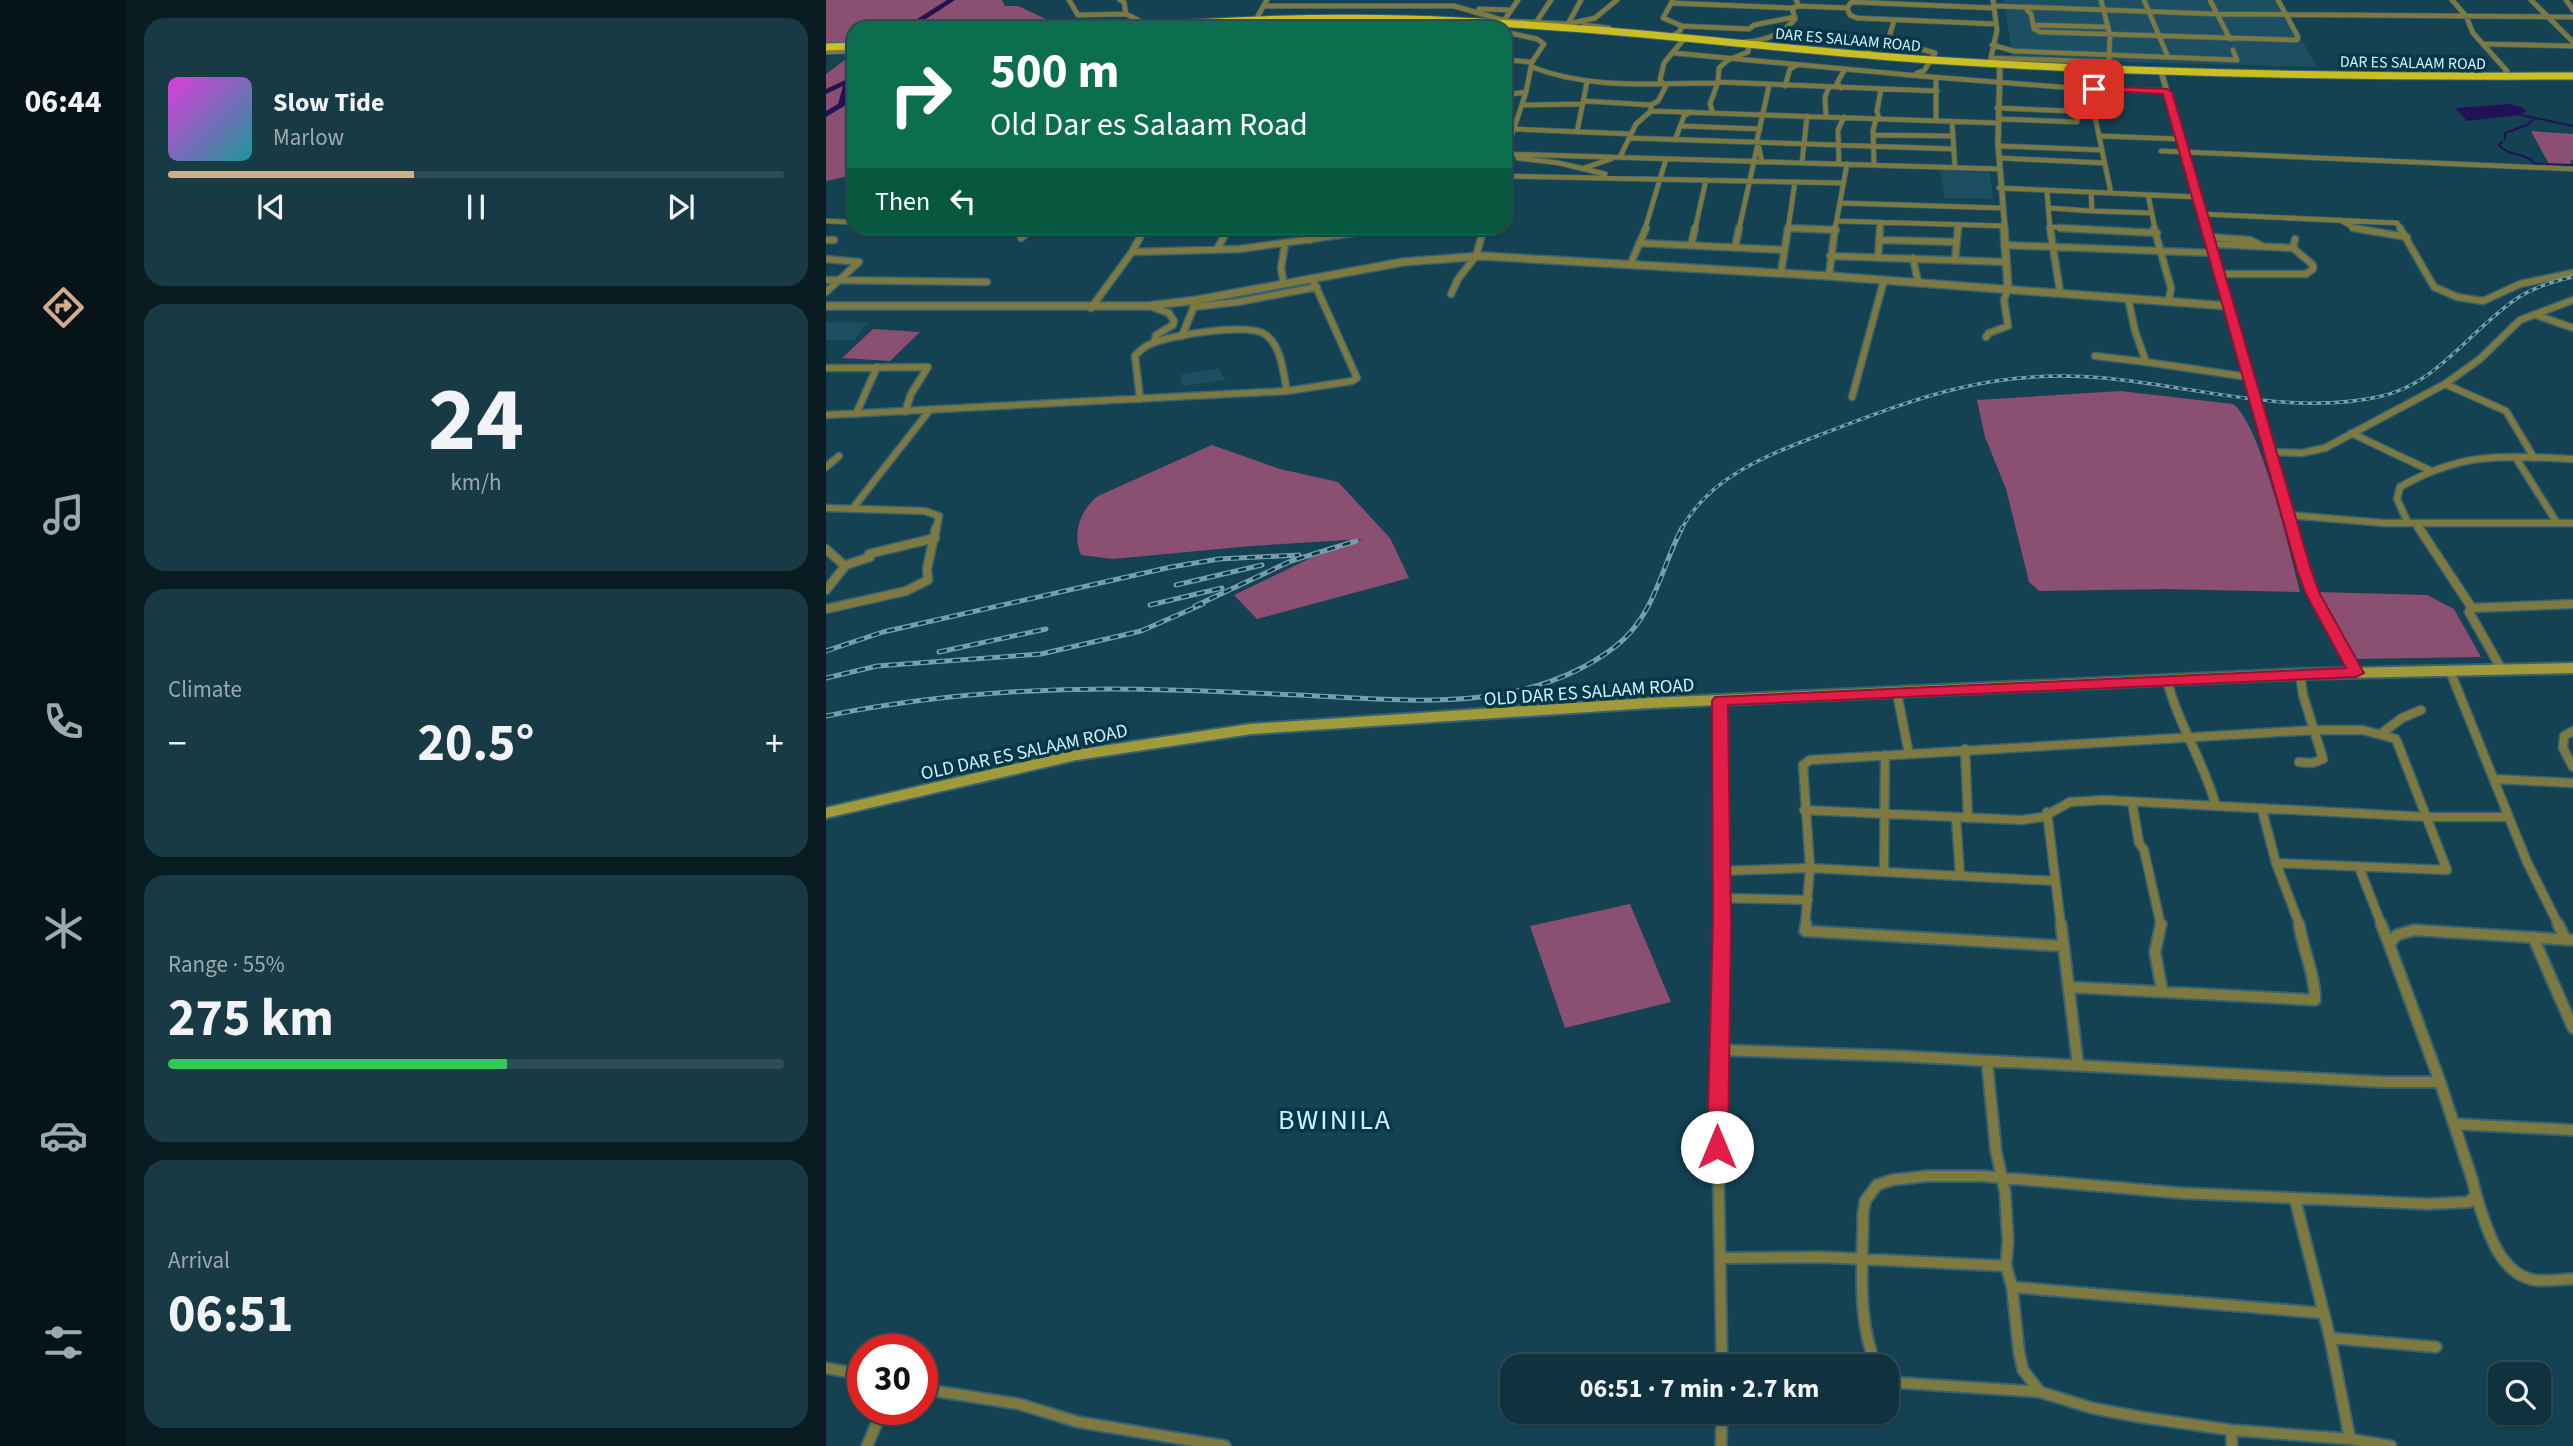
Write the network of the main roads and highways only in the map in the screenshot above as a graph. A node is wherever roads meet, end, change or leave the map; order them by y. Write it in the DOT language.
graph roads {
  1 [pos="1347,21"];
  2 [pos="1418,21"];
  3 [pos="1512,25"];
  4 [pos="826,49"];
  5 [pos="847,49"];
  6 [pos="2573,76"];
  7 [pos="2573,668"];
  8 [pos="826,813"];
  1 -- 2 [label="highway, DAR ES SALAAM ROAD"];
  3 -- 6 [label="highway, DAR ES SALAAM ROAD"];
  4 -- 5 [label="highway"];
  7 -- 8 [label="main road, OLD DAR ES SALAAM ROAD"];
}
